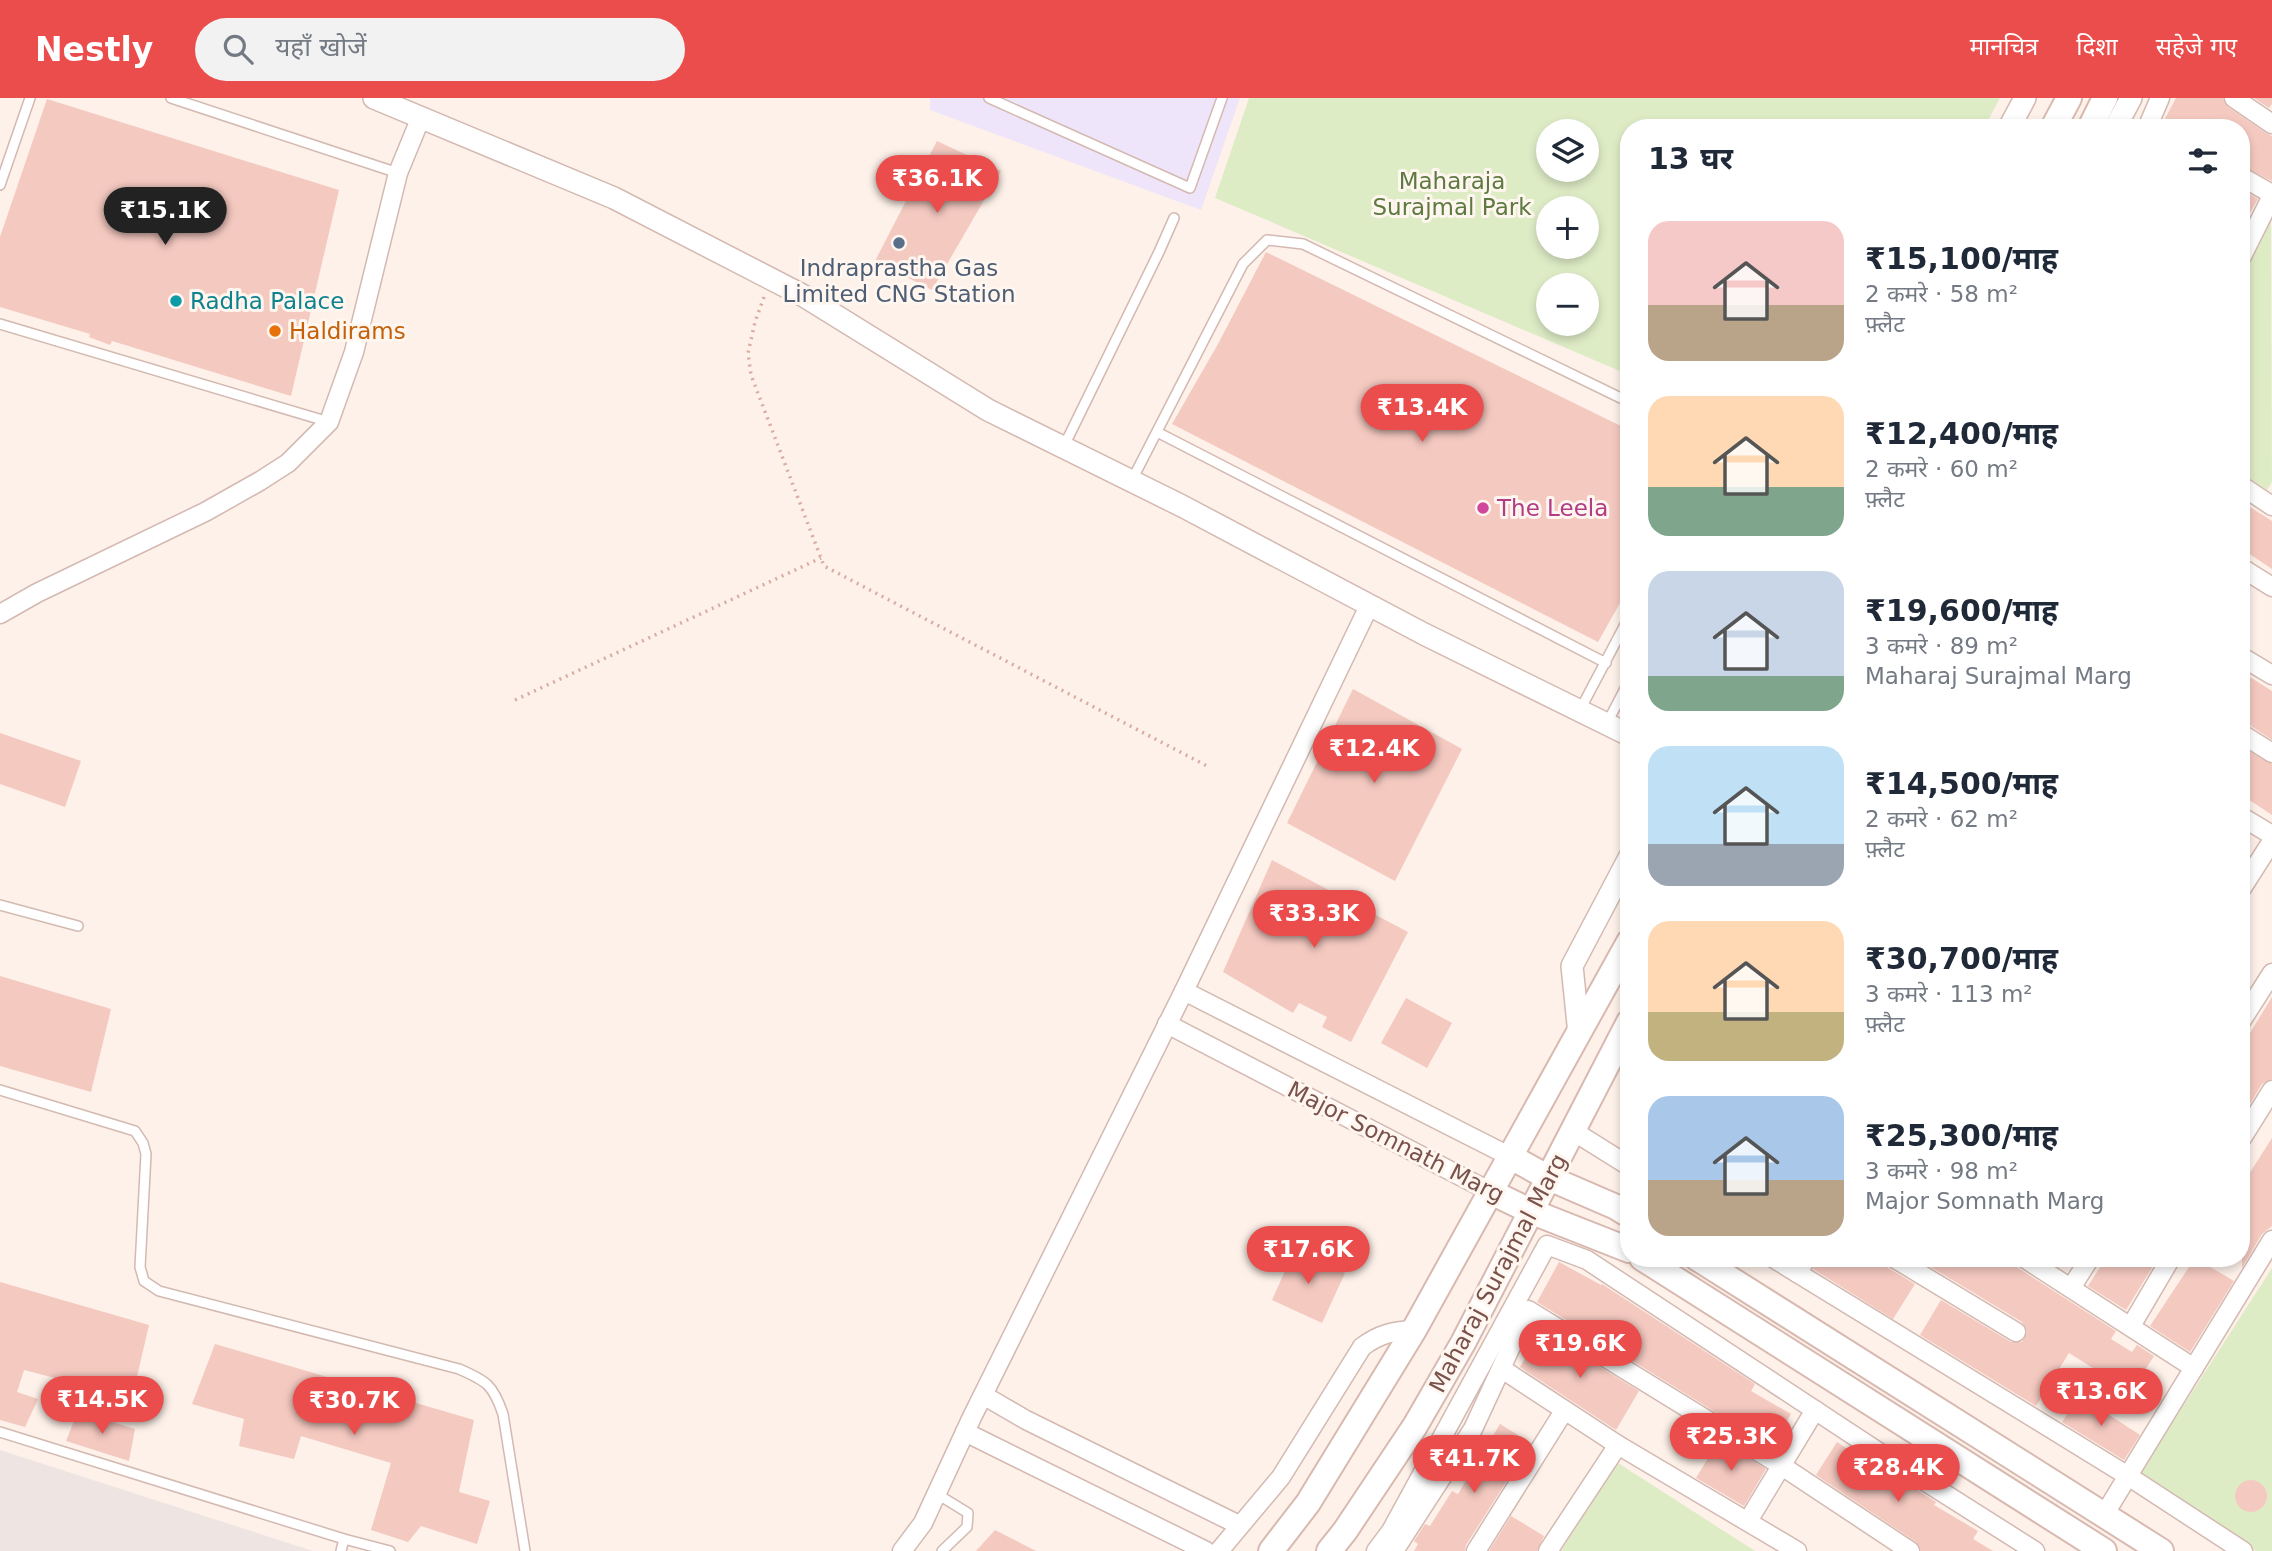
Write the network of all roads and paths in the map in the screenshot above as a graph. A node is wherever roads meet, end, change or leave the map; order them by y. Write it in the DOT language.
graph roads {
  1 [pos="30,98"];
  2 [pos="171,98"];
  3 [pos="374,98"];
  4 [pos="989,98"];
  5 [pos="1222,98"];
  6 [pos="2025,98"];
  7 [pos="2069,98"];
  8 [pos="2105,98"];
  9 [pos="2130,98"];
  10 [pos="2160,98"];
  11 [pos="2234,98"];
  12 [pos="421,117"];
  13 [pos="2014,119"];
  14 [pos="2058,119"];
  15 [pos="2094,119"];
  16 [pos="2120,119"];
  17 [pos="2153,119"];
  18 [pos="2272,124"];
  19 [pos="398,173"];
  20 [pos="2250,182"];
  21 [pos="0,185"];
  22 [pos="2272,195"];
  23 [pos="1174,218"];
  24 [pos="2250,240"];
  25 [pos="771,279"];
  26 [pos="0,324"];
  27 [pos="1620,398"];
  28 [pos="330,422"];
  29 [pos="1157,432"];
  30 [pos="1063,447"];
  31 [pos="1131,481"];
  32 [pos="2250,490"];
  33 [pos="2269,498"];
  34 [pos="821,558"];
  35 [pos="2250,573"];
  36 [pos="2272,587"];
  37 [pos="1369,606"];
  38 [pos="0,614"];
  39 [pos="1620,635"];
  40 [pos="2250,662"];
  41 [pos="1606,663"];
  42 [pos="2272,675"];
  43 [pos="1620,699"];
  44 [pos="514,700"];
  45 [pos="1580,710"];
  46 [pos="1607,724"];
  47 [pos="1620,730"];
  48 [pos="2250,739"];
  49 [pos="2272,753"];
  50 [pos="1207,766"];
  51 [pos="2250,822"];
  52 [pos="2272,835"];
  53 [pos="2272,841"];
  54 [pos="1620,875"];
  55 [pos="2250,875"];
  56 [pos="0,905"];
  57 [pos="78,926"];
  58 [pos="1620,958"];
  59 [pos="2272,973"];
  60 [pos="1184,991"];
  61 [pos="2250,1007"];
  62 [pos="1167,1024"];
  63 [pos="1578,1034"];
  64 [pos="1620,1053"];
  65 [pos="0,1090"];
  66 [pos="2272,1090"];
  67 [pos="2250,1125"];
  68 [pos="1573,1131"];
  69 [pos="1511,1157"];
  70 [pos="1620,1160"];
  71 [pos="1549,1178"];
  72 [pos="1491,1192"];
  73 [pos="1620,1210"];
  74 [pos="1530,1211"];
  75 [pos="2272,1240"];
  76 [pos="1620,1247"];
  77 [pos="1656,1267"];
  78 [pos="1711,1267"];
  79 [pos="1804,1267"];
  80 [pos="1909,1267"];
  81 [pos="2038,1267"];
  82 [pos="2084,1267"];
  83 [pos="2166,1267"];
  84 [pos="2071,1288"];
  85 [pos="2132,1326"];
  86 [pos="1414,1330"];
  87 [pos="2017,1332"];
  88 [pos="2194,1368"];
  89 [pos="1502,1369"];
  90 [pos="983,1395"];
  91 [pos="1564,1410"];
  92 [pos="1815,1410"];
  93 [pos="0,1432"];
  94 [pos="965,1432"];
  95 [pos="1618,1445"];
  96 [pos="1782,1466"];
  97 [pos="2128,1476"];
  98 [pos="937,1494"];
  99 [pos="2104,1515"];
  100 [pos="1748,1521"];
  101 [pos="1239,1525"];
  102 [pos="344,1539"];
  103 [pos="341,1551"];
  104 [pos="390,1551"];
  105 [pos="525,1551"];
  106 [pos="902,1551"];
  107 [pos="942,1551"];
  108 [pos="1206,1551"];
  109 [pos="1219,1551"];
  110 [pos="1271,1551"];
  111 [pos="1329,1551"];
  112 [pos="1376,1551"];
  113 [pos="1394,1551"];
  114 [pos="1476,1551"];
  115 [pos="1548,1551"];
  116 [pos="1797,1551"];
  117 [pos="1910,1551"];
  118 [pos="2035,1551"];
  119 [pos="2104,1551"];
  120 [pos="2161,1551"];
  121 [pos="2243,1551"];
  1 -- 21 [label="lane"];
  2 -- 19 [label="lane"];
  3 -- 12 [label="street"];
  4 -- 5 [label="lane"];
  6 -- 13 [label="street"];
  7 -- 14 [label="main road"];
  8 -- 15 [label="main road"];
  9 -- 16 [label="street"];
  10 -- 17 [label="street"];
  11 -- 18 [label="street"];
  12 -- 19 [label="street"];
  12 -- 25 [label="street"];
  19 -- 28 [label="street"];
  20 -- 22 [label="street"];
  22 -- 24 [label="street"];
  23 -- 30 [label="lane"];
  25 -- 30 [label="street"];
  25 -- 34 [label="path"];
  26 -- 28 [label="lane"];
  27 -- 29 [label="lane"];
  28 -- 38 [label="street"];
  29 -- 31 [label="lane"];
  29 -- 41 [label="lane"];
  30 -- 31 [label="street"];
  31 -- 37 [label="street"];
  32 -- 33 [label="street"];
  34 -- 44 [label="path"];
  34 -- 50 [label="path"];
  35 -- 36 [label="street"];
  37 -- 45 [label="street"];
  37 -- 60 [label="street"];
  39 -- 41 [label="lane"];
  40 -- 42 [label="street"];
  41 -- 45 [label="lane"];
  43 -- 46 [label="lane"];
  45 -- 46 [label="street"];
  46 -- 47 [label="street"];
  48 -- 49 [label="street"];
  51 -- 52 [label="street"];
  53 -- 55 [label="street"];
  54 -- 63 [label="street"];
  56 -- 57 [label="lane"];
  58 -- 63 [label="main road, Maharaj Surajmal Marg"];
  59 -- 61 [label="street"];
  60 -- 62 [label="street"];
  60 -- 69 [label="street, Major Somnath Marg"];
  62 -- 72 [label="street, Major Somnath Marg"];
  62 -- 90 [label="street"];
  63 -- 69 [label="main road, Maharaj Surajmal Marg"];
  64 -- 68 [label="main road, Maharaj Surajmal Marg"];
  65 -- 105 [label="lane"];
  66 -- 67 [label="street"];
  68 -- 70 [label="street"];
  68 -- 71 [label="main road, Maharaj Surajmal Marg"];
  69 -- 71 [label="main road, Major Somnath Marg"];
  69 -- 72 [label="main road, Maharaj Surajmal Marg"];
  71 -- 73 [label="main road, Major Somnath Marg"];
  71 -- 74 [label="main road, Maharaj Surajmal Marg"];
  72 -- 74 [label="main road, Major Somnath Marg"];
  72 -- 86 [label="main road, Maharaj Surajmal Marg"];
  74 -- 76 [label="main road, Major Somnath Marg"];
  74 -- 111 [label="main road, Maharaj Surajmal Marg"];
  75 -- 88 [label="street"];
  77 -- 119 [label="main road"];
  78 -- 99 [label="main road"];
  79 -- 97 [label="street"];
  80 -- 87 [label="street"];
  81 -- 84 [label="street"];
  82 -- 84 [label="street"];
  83 -- 85 [label="street"];
  84 -- 85 [label="street"];
  85 -- 88 [label="street"];
  86 -- 101 [label="street"];
  86 -- 110 [label="main road, Maharaj Surajmal Marg"];
  88 -- 97 [label="street"];
  89 -- 91 [label="street"];
  89 -- 96 [label="street"];
  89 -- 113 [label="street"];
  90 -- 94 [label="street"];
  90 -- 101 [label="street"];
  91 -- 95 [label="street"];
  91 -- 114 [label="street"];
  92 -- 96 [label="street"];
  92 -- 112 [label="street"];
  92 -- 118 [label="street"];
  93 -- 102 [label="lane"];
  94 -- 98 [label="street"];
  94 -- 108 [label="street"];
  95 -- 100 [label="street"];
  95 -- 115 [label="street"];
  96 -- 100 [label="street"];
  96 -- 117 [label="street"];
  97 -- 99 [label="street"];
  97 -- 121 [label="street"];
  98 -- 106 [label="street"];
  98 -- 107 [label="lane"];
  99 -- 120 [label="main road"];
  100 -- 116 [label="street"];
  101 -- 109 [label="street"];
  102 -- 103 [label="lane"];
  102 -- 104 [label="lane"];
}
